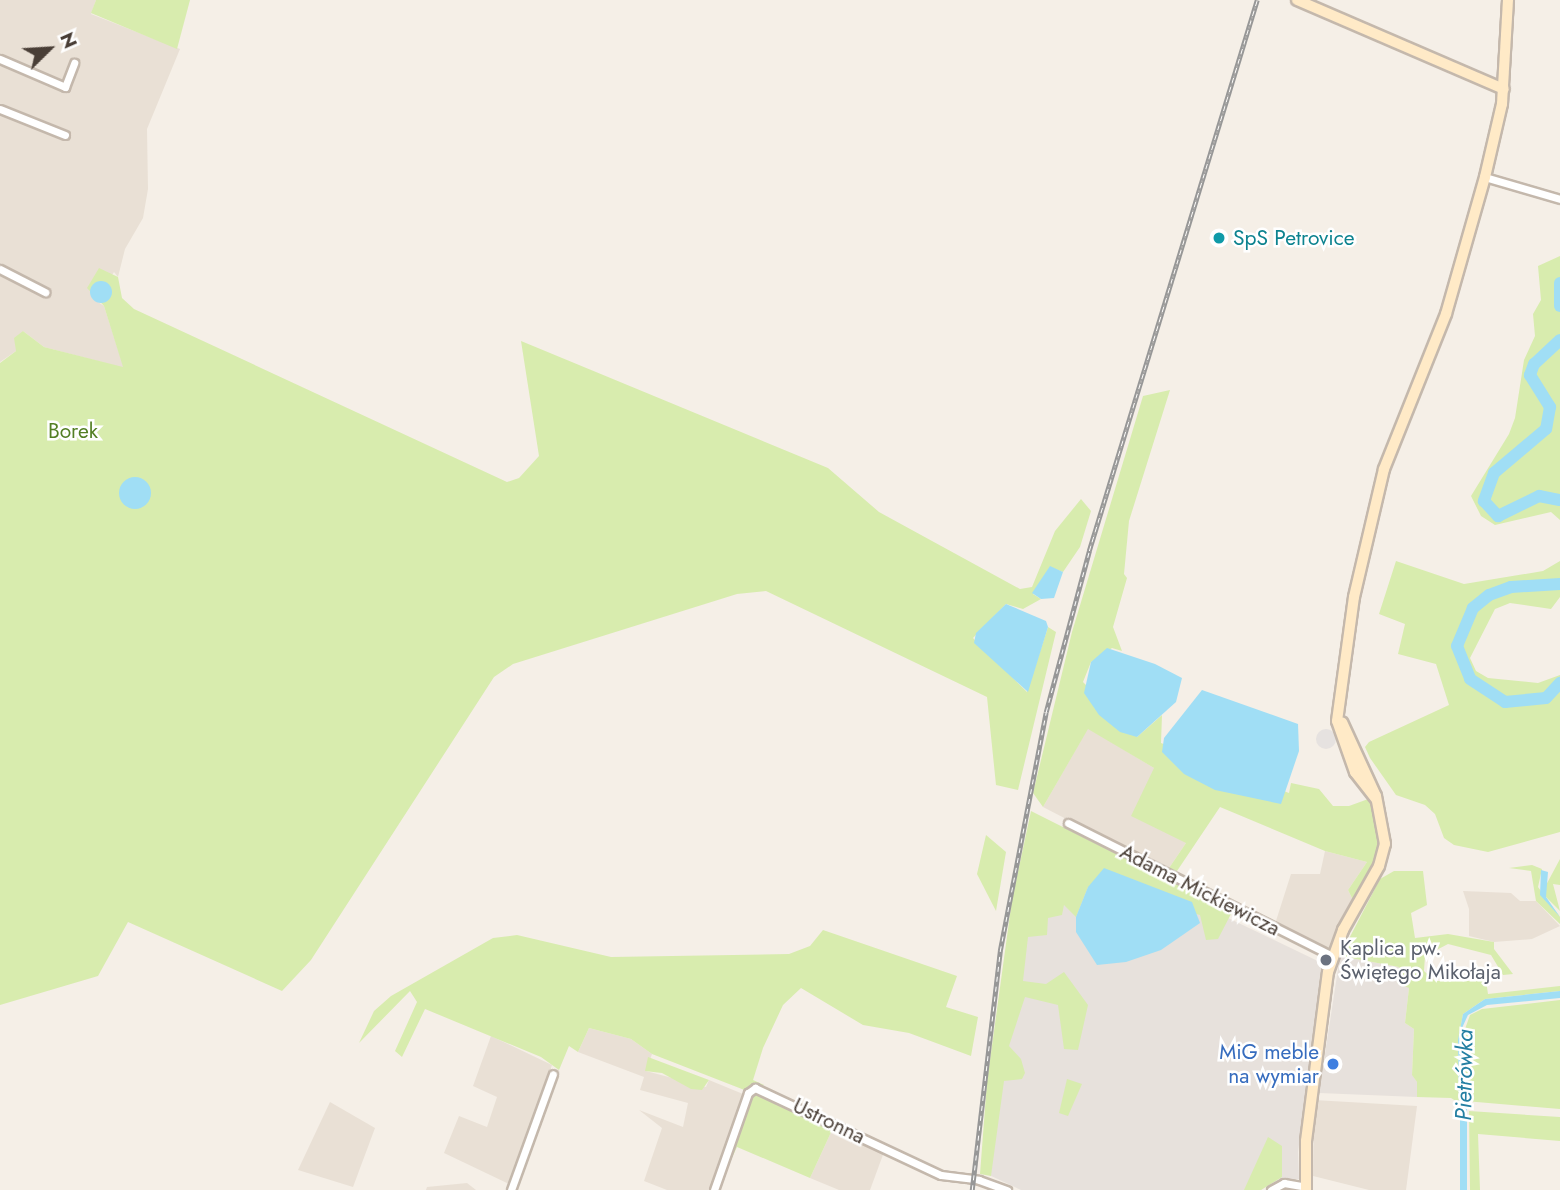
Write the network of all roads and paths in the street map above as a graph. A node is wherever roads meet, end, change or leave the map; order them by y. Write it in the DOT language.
graph roads {
  1 [pos="1297,0"];
  2 [pos="1508,0"];
  3 [pos="0,59"];
  4 [pos="74,63"];
  5 [pos="1504,89"];
  6 [pos="0,109"];
  7 [pos="65,135"];
  8 [pos="1485,177"];
  9 [pos="1560,199"];
  10 [pos="0,269"];
  11 [pos="45,292"];
  12 [pos="1068,823"];
  13 [pos="1332,956"];
  14 [pos="553,1074"];
  15 [pos="1306,1189"];
  16 [pos="512,1190"];
  17 [pos="714,1190"];
  18 [pos="1007,1190"];
  19 [pos="1271,1190"];
  1 -- 5 [label="main road"];
  2 -- 5 [label="main road"];
  3 -- 4 [label="street"];
  5 -- 8 [label="main road"];
  6 -- 7 [label="street"];
  8 -- 9 [label="street"];
  8 -- 13 [label="main road"];
  10 -- 11 [label="street"];
  12 -- 13 [label="street, Adama Mickiewicza"];
  13 -- 15 [label="main road"];
  14 -- 16 [label="street"];
  15 -- 19 [label="street"];
  17 -- 18 [label="street, Ustronna"];
}
